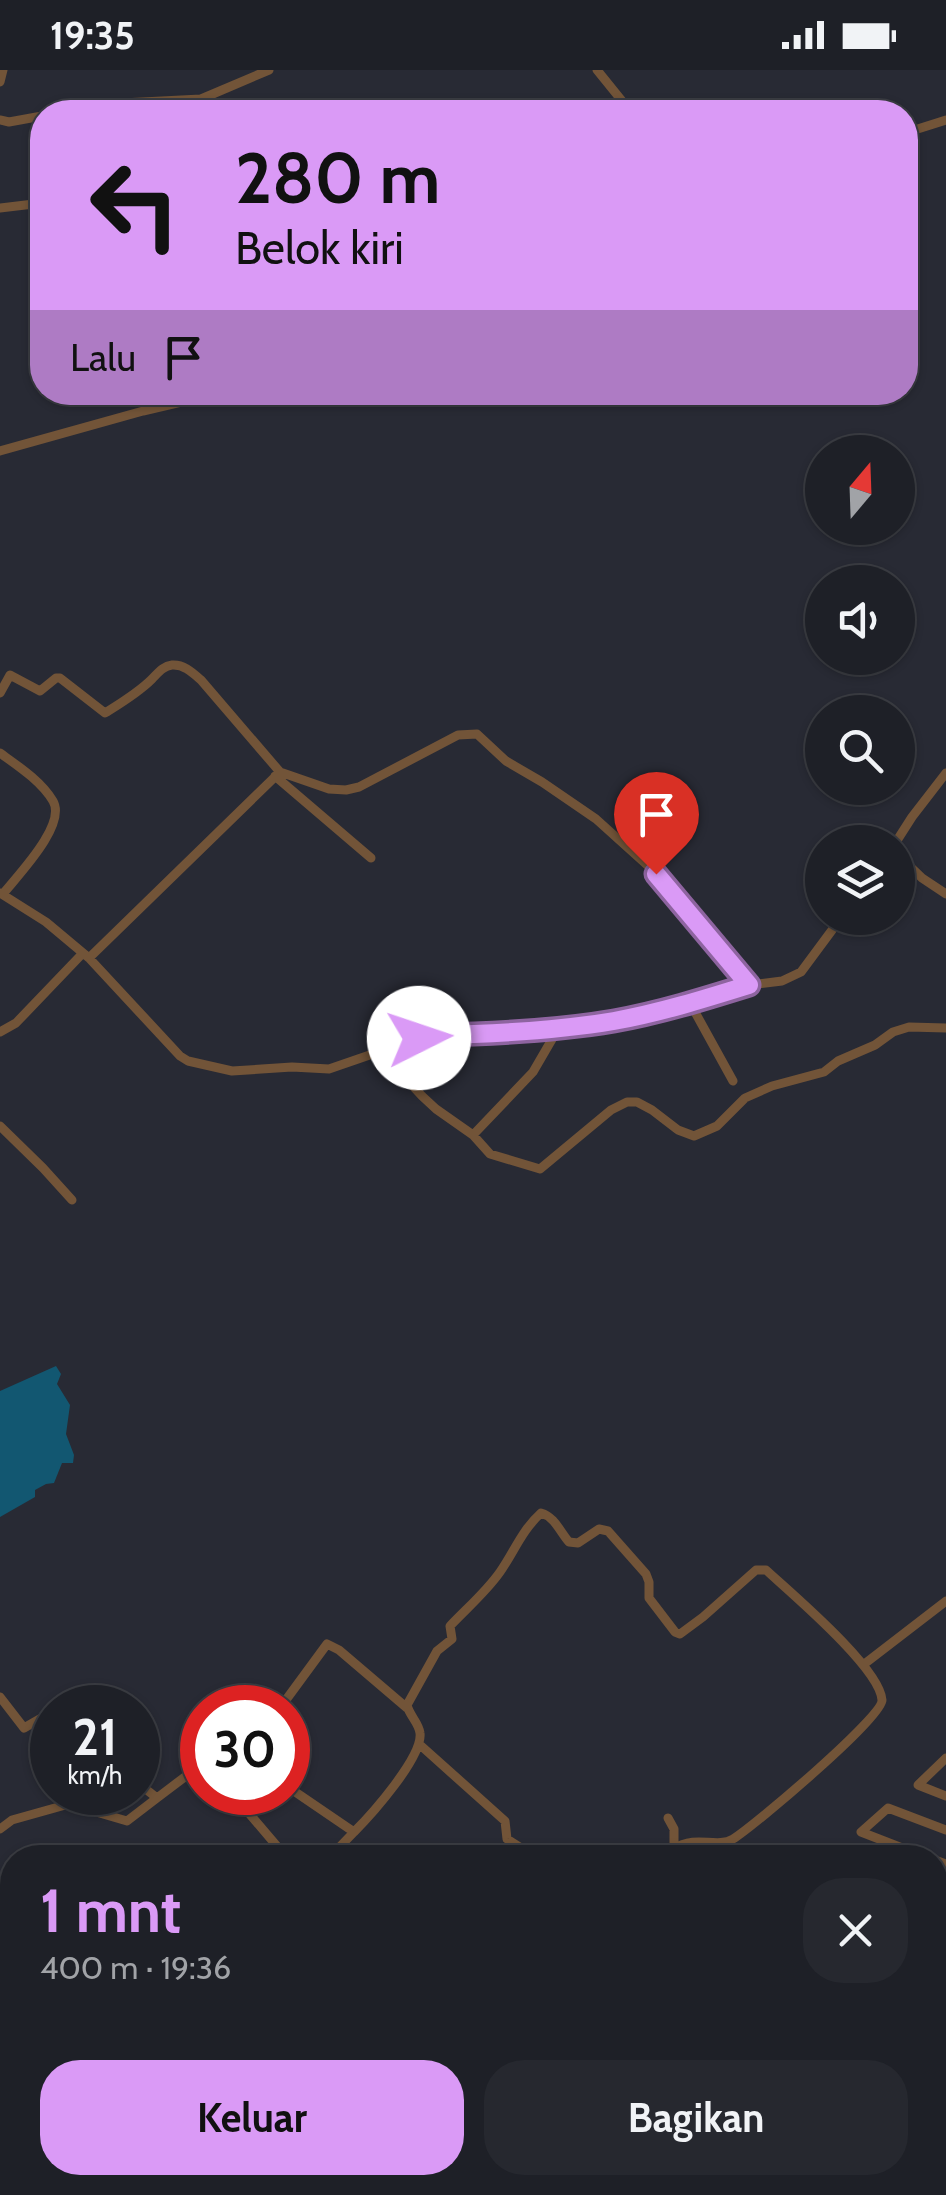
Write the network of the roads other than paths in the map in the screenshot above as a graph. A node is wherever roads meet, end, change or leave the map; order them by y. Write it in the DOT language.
graph roads {
  1 [pos="3,70"];
  2 [pos="269,70"];
  3 [pos="597,70"];
  4 [pos="0,82"];
  5 [pos="201,100"];
  6 [pos="621,100"];
  7 [pos="30,118"];
  8 [pos="0,120"];
  9 [pos="946,120"];
  10 [pos="918,129"];
  11 [pos="30,204"];
  12 [pos="0,208"];
  13 [pos="169,405"];
  14 [pos="0,450"];
  15 [pos="0,693"];
  16 [pos="0,753"];
  17 [pos="946,773"];
  18 [pos="278,774"];
  19 [pos="907,825"];
  20 [pos="371,858"];
  21 [pos="915,871"];
  22 [pos="2,894"];
  23 [pos="946,894"];
  24 [pos="828,935"];
  25 [pos="86,956"];
  26 [pos="749,985"];
  27 [pos="690,1003"];
  28 [pos="946,1028"];
  29 [pos="558,1029"];
  30 [pos="0,1032"];
  31 [pos="388,1050"];
  32 [pos="733,1081"];
  33 [pos="0,1126"];
  34 [pos="473,1135"];
  35 [pos="72,1200"];
  36 [pos="946,1601"];
  37 [pos="863,1665"];
  38 [pos="297,1685"];
  39 [pos="0,1698"];
  40 [pos="407,1708"];
  41 [pos="30,1725"];
  42 [pos="418,1744"];
  43 [pos="945,1760"];
  44 [pos="946,1796"];
  45 [pos="310,1802"];
  46 [pos="30,1815"];
  47 [pos="107,1815"];
  48 [pos="135,1815"];
  49 [pos="252,1815"];
  50 [pos="668,1818"];
  51 [pos="2,1823"];
  52 [pos="946,1830"];
  53 [pos="354,1832"];
  54 [pos="276,1845"];
  55 [pos="342,1845"];
  56 [pos="514,1845"];
  57 [pos="674,1845"];
  58 [pos="684,1845"];
  59 [pos="894,1845"];
  1 -- 4 [label="street"];
  2 -- 5 [label="street"];
  3 -- 6 [label="street"];
  7 -- 8 [label="street"];
  9 -- 10 [label="street"];
  11 -- 12 [label="street"];
  13 -- 14 [label="street"];
  15 -- 18 [label="street"];
  16 -- 22 [label="street"];
  17 -- 19 [label="street"];
  18 -- 20 [label="street"];
  18 -- 25 [label="street"];
  18 -- 26 [label="street"];
  21 -- 23 [label="street"];
  22 -- 25 [label="street"];
  24 -- 26 [label="street"];
  25 -- 30 [label="street"];
  25 -- 31 [label="street"];
  26 -- 27 [label="street"];
  27 -- 29 [label="street"];
  27 -- 32 [label="street"];
  28 -- 34 [label="street"];
  29 -- 31 [label="street"];
  29 -- 34 [label="street"];
  31 -- 34 [label="street"];
  33 -- 35 [label="street"];
  36 -- 37 [label="street"];
  37 -- 40 [label="street"];
  37 -- 58 [label="street"];
  38 -- 40 [label="street"];
  39 -- 41 [label="street"];
  40 -- 42 [label="street"];
  42 -- 53 [label="street"];
  42 -- 56 [label="street"];
  43 -- 44 [label="street"];
  45 -- 53 [label="street"];
  46 -- 51 [label="street"];
  47 -- 48 [label="street"];
  49 -- 54 [label="street"];
  50 -- 57 [label="street"];
  52 -- 59 [label="street"];
  53 -- 55 [label="street"];
}
